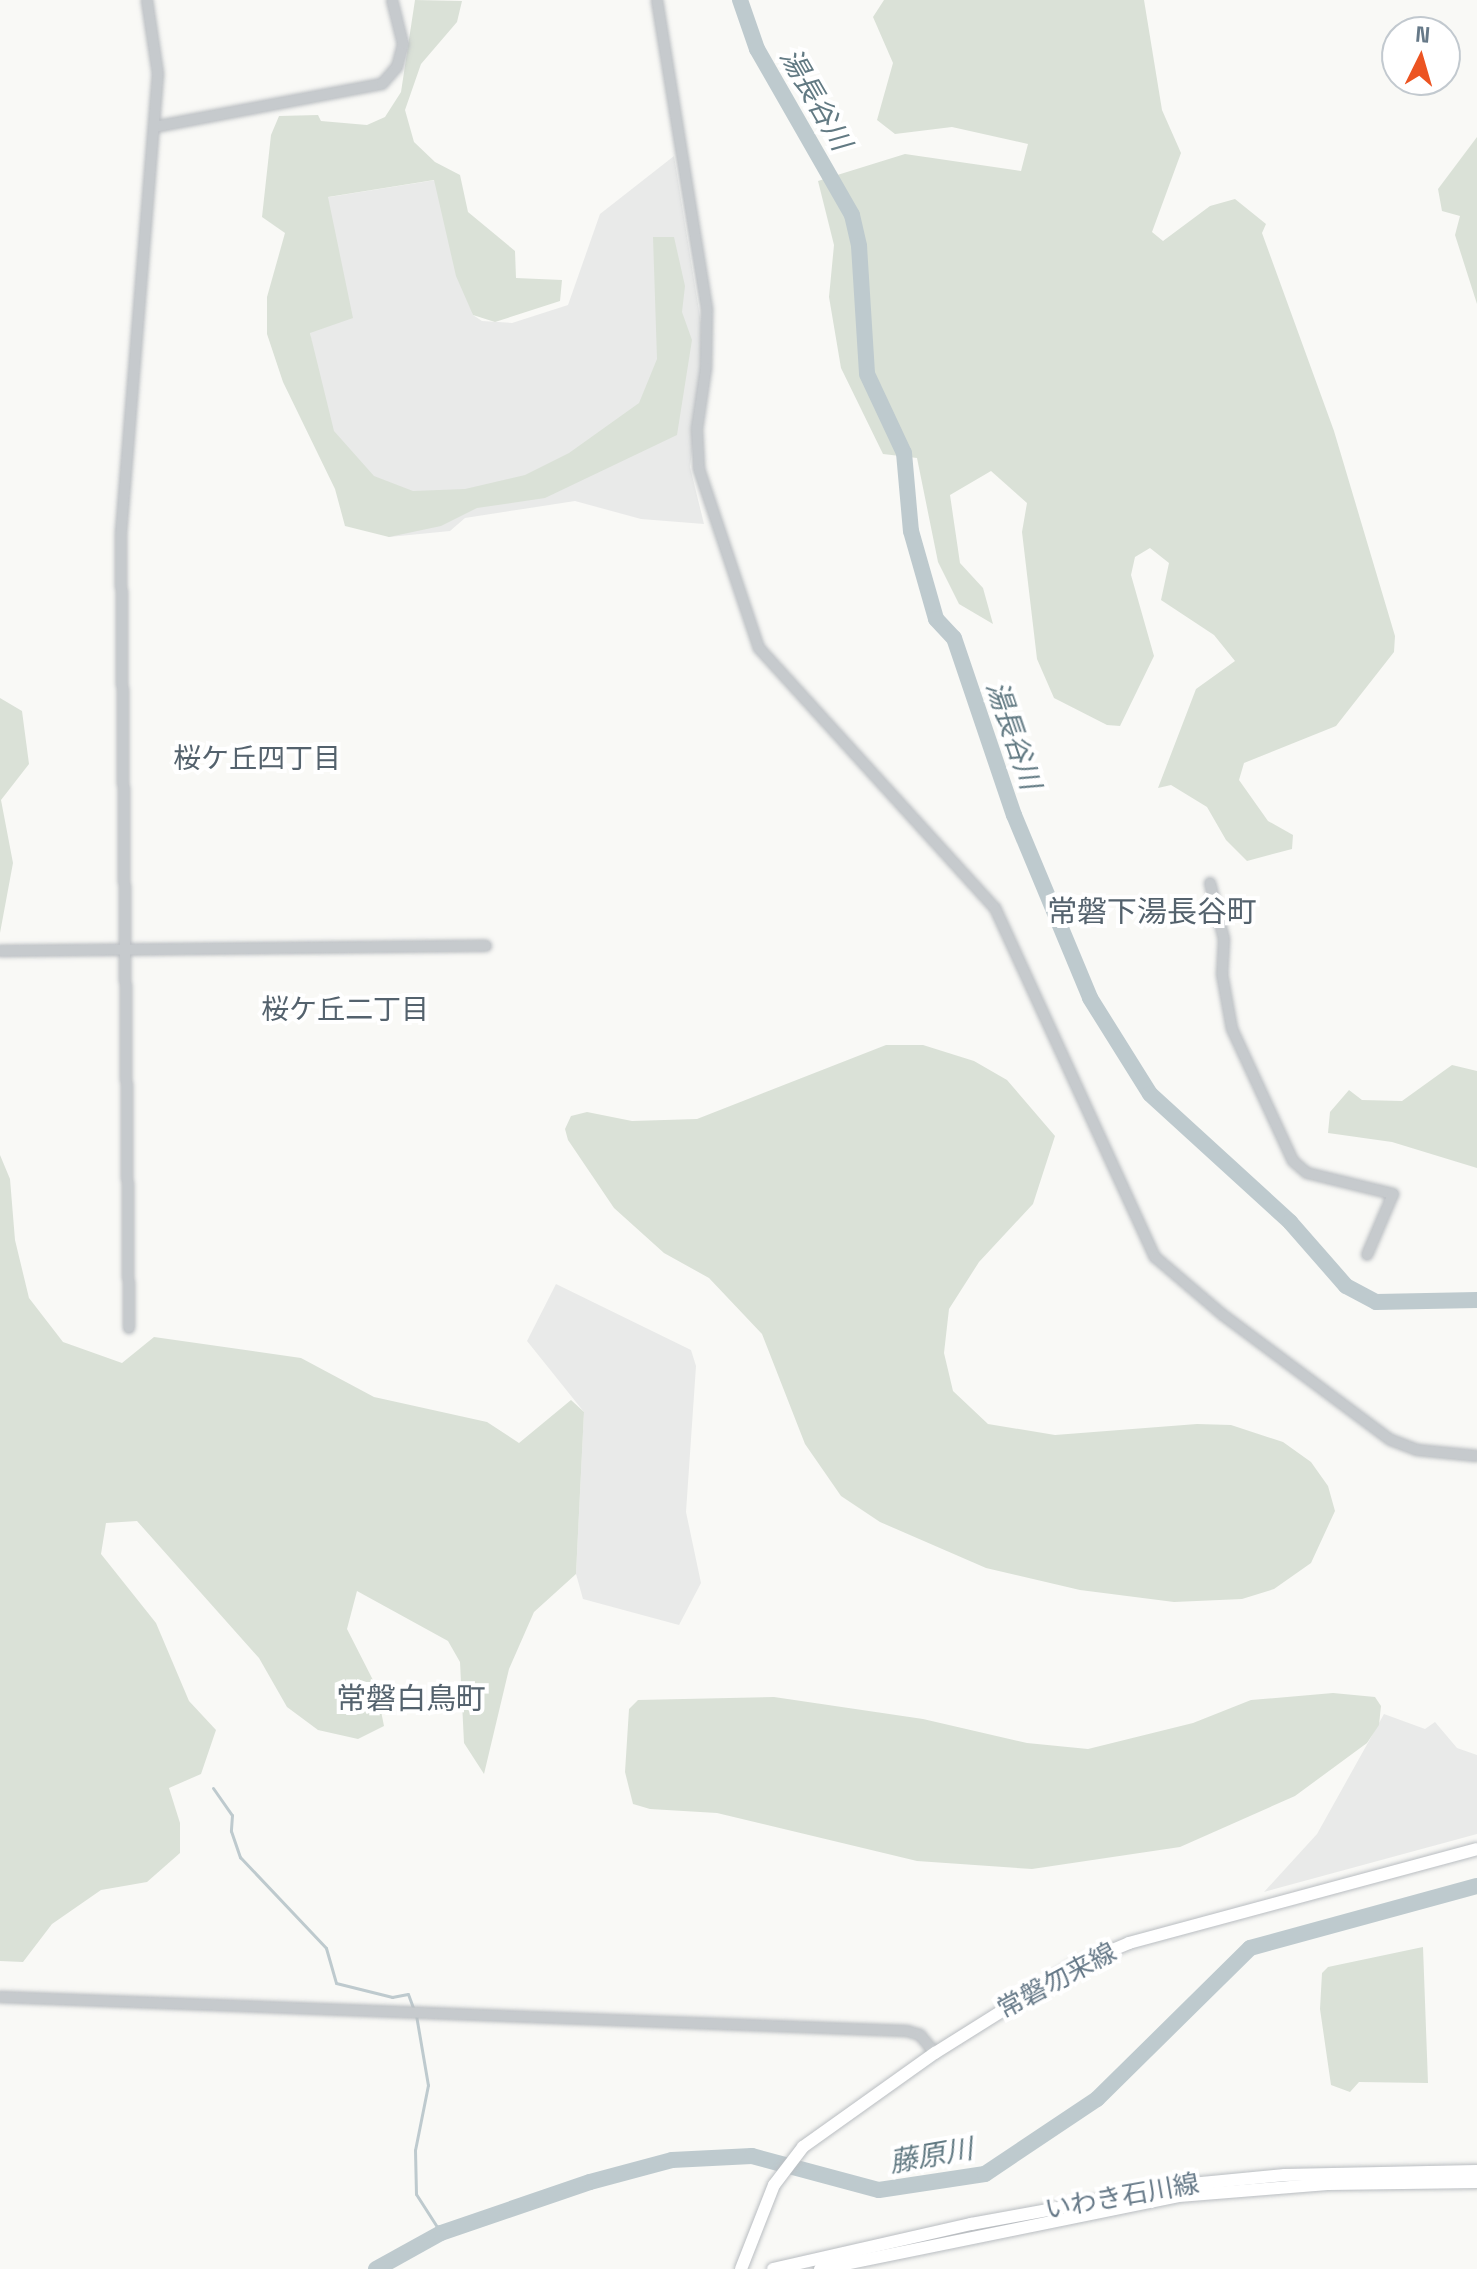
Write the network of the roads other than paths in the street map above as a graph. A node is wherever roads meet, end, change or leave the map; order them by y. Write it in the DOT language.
graph roads {
  1 [pos="147,0"];
  2 [pos="392,0"];
  3 [pos="657,0"];
  4 [pos="154,127"];
  5 [pos="1210,883"];
  6 [pos="486,946"];
  7 [pos="125,949"];
  8 [pos="0,951"];
  9 [pos="1367,1255"];
  10 [pos="129,1328"];
  11 [pos="1477,1456"];
  12 [pos="1477,1849"];
  13 [pos="0,1997"];
  14 [pos="935,2053"];
  15 [pos="1477,2171"];
  16 [pos="1477,2182"];
  17 [pos="741,2269"];
  18 [pos="773,2269"];
  19 [pos="820,2269"];
  1 -- 4 [label="street"];
  2 -- 4 [label="street"];
  3 -- 11 [label="street"];
  4 -- 7 [label="street"];
  5 -- 9 [label="street"];
  6 -- 7 [label="street"];
  7 -- 8 [label="street"];
  7 -- 10 [label="street"];
  12 -- 14 [label="main road, 常磐勿来線"];
  13 -- 14 [label="street"];
  14 -- 17 [label="main road, 常磐勿来線"];
  15 -- 18 [label="main road, いわき石川線"];
  16 -- 19 [label="main road, いわき石川線"];
}
